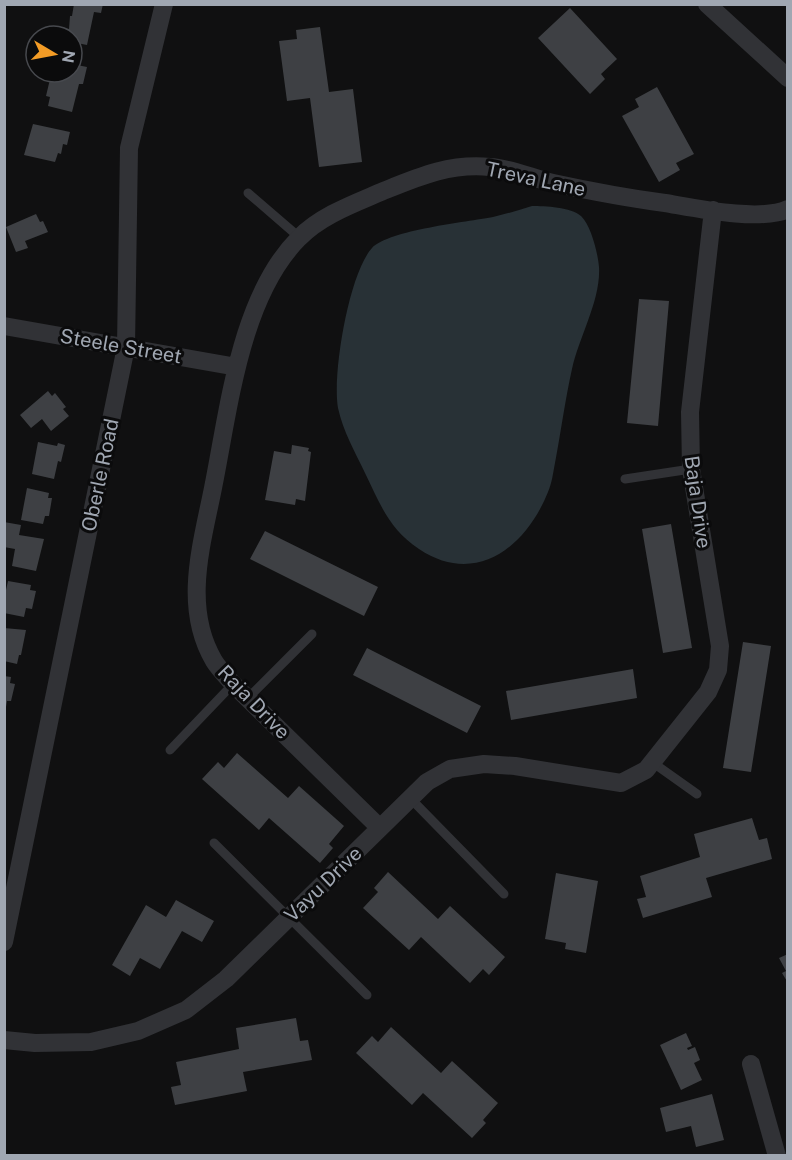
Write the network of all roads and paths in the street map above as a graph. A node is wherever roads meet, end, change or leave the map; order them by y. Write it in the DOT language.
graph roads {
  1 [pos="164,4"];
  2 [pos="707,4"];
  3 [pos="788,78"];
  4 [pos="248,193"];
  5 [pos="788,209"];
  6 [pos="713,210"];
  7 [pos="299,237"];
  8 [pos="4,326"];
  9 [pos="126,347"];
  10 [pos="237,367"];
  11 [pos="691,469"];
  12 [pos="625,479"];
  13 [pos="312,634"];
  14 [pos="233,684"];
  15 [pos="248,698"];
  16 [pos="170,750"];
  17 [pos="649,766"];
  18 [pos="697,794"];
  19 [pos="410,798"];
  20 [pos="380,828"];
  21 [pos="214,843"];
  22 [pos="504,894"];
  23 [pos="289,917"];
  24 [pos="4,942"];
  25 [pos="367,995"];
  26 [pos="4,1040"];
  27 [pos="752,1064"];
  28 [pos="777,1155"];
  1 -- 9 [label="street, Oberle Road"];
  2 -- 3 [label="street"];
  4 -- 7 [label="lane"];
  5 -- 6 [label="street, Treva Lane"];
  6 -- 7 [label="street, Treva Lane"];
  6 -- 11 [label="street, Baja Drive"];
  7 -- 10 [label="street, Treva Lane"];
  8 -- 9 [label="street, Steele Street"];
  9 -- 10 [label="street, Steele Street"];
  9 -- 24 [label="street, Oberle Road"];
  10 -- 14 [label="street, Raja Drive"];
  11 -- 12 [label="lane"];
  11 -- 17 [label="street, Baja Drive"];
  13 -- 15 [label="lane"];
  14 -- 15 [label="street, Raja Drive"];
  14 -- 16 [label="lane"];
  15 -- 20 [label="street, Raja Drive"];
  17 -- 18 [label="lane"];
  17 -- 19 [label="street, Vayu Drive"];
  19 -- 20 [label="street, Vayu Drive"];
  19 -- 22 [label="lane"];
  20 -- 23 [label="street, Vayu Drive"];
  21 -- 23 [label="lane"];
  23 -- 25 [label="lane"];
  23 -- 26 [label="street, Vayu Drive"];
  27 -- 28 [label="street"];
}
